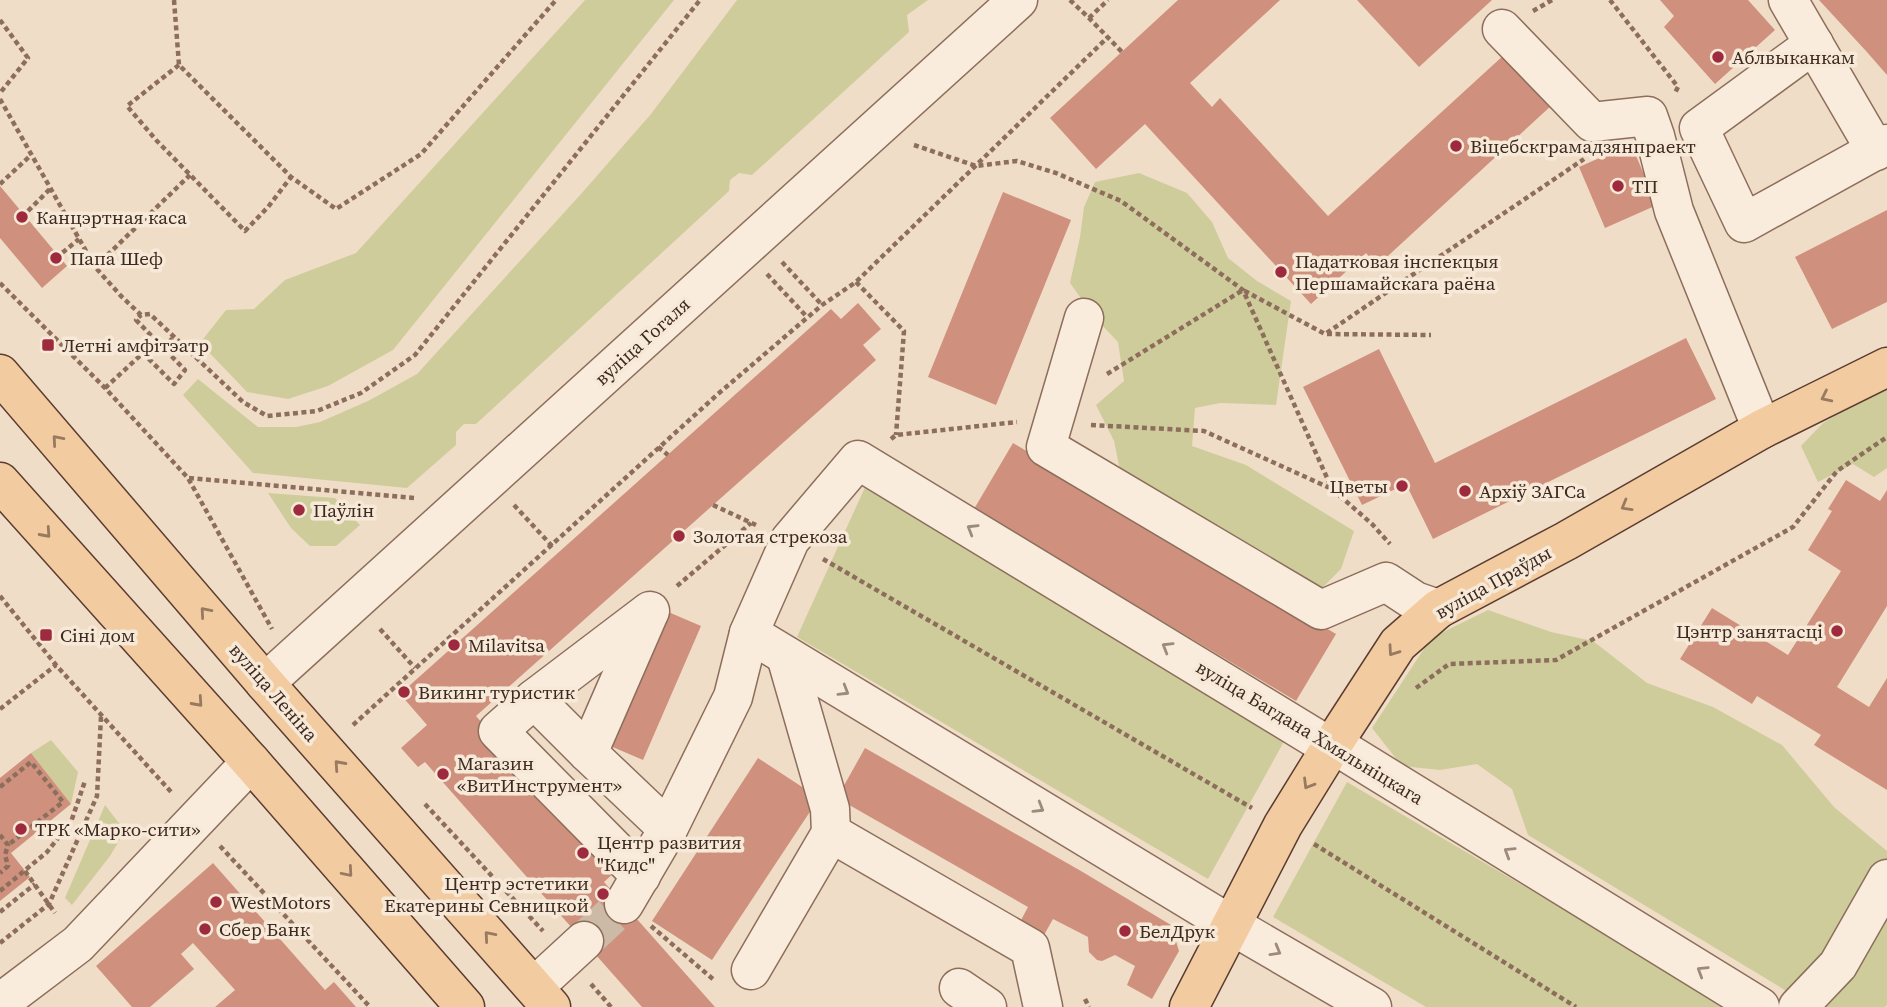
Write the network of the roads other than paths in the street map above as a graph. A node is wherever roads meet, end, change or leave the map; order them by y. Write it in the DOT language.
graph roads {
  1 [pos="1018,0"];
  2 [pos="1788,0"];
  3 [pos="1502,29"];
  4 [pos="1814,44"];
  5 [pos="1882,147"];
  6 [pos="1084,318"];
  7 [pos="1887,367"];
  8 [pos="0,374"];
  9 [pos="1762,429"];
  10 [pos="0,482"];
  11 [pos="1438,608"];
  12 [pos="750,633"];
  13 [pos="786,656"];
  14 [pos="265,683"];
  15 [pos="534,699"];
  16 [pos="1333,744"];
  17 [pos="588,753"];
  18 [pos="251,762"];
  19 [pos="668,829"];
  20 [pos="831,833"];
  21 [pos="1887,879"];
  22 [pos="1231,925"];
  23 [pos="575,949"];
  24 [pos="751,970"];
  25 [pos="543,997"];
  26 [pos="0,1003"];
  27 [pos="465,1007"];
  28 [pos="1043,1007"];
  29 [pos="1189,1007"];
  30 [pos="1372,1007"];
  31 [pos="1760,1007"];
  32 [pos="1798,1007"];
  1 -- 14 [label="street, вуліца Гогаля"];
  2 -- 4 [label="street"];
  3 -- 9 [label="street"];
  4 -- 5 [label="street"];
  4 -- 5 [label="street"];
  6 -- 11 [label="street"];
  7 -- 9 [label="main road, вуліца Праўды, one-way"];
  14 -- 8 [label="main road, вуліца Леніна, one-way"];
  9 -- 11 [label="main road, вуліца Праўды, one-way"];
  10 -- 18 [label="main road, one-way"];
  11 -- 16 [label="main road, вуліца Праўды, one-way"];
  12 -- 13 [label="street"];
  16 -- 12 [label="street, вуліца Багдана Хмяльніцкага, one-way"];
  12 -- 19 [label="street"];
  13 -- 20 [label="street"];
  13 -- 22 [label="street, one-way"];
  25 -- 14 [label="main road, вуліца Леніна, one-way"];
  15 -- 17 [label="street"];
  15 -- 17 [label="street"];
  15 -- 19 [label="street"];
  16 -- 22 [label="main road, вуліца Праўды, one-way"];
  31 -- 16 [label="street, вуліца Багдана Хмяльніцкага, one-way"];
  17 -- 19 [label="street"];
  18 -- 26 [label="street"];
  18 -- 27 [label="main road, one-way"];
  20 -- 24 [label="street"];
  20 -- 28 [label="street"];
  21 -- 32 [label="street"];
  22 -- 29 [label="main road, вуліца Праўды"];
  22 -- 30 [label="street, one-way"];
  23 -- 25 [label="street"];
}
